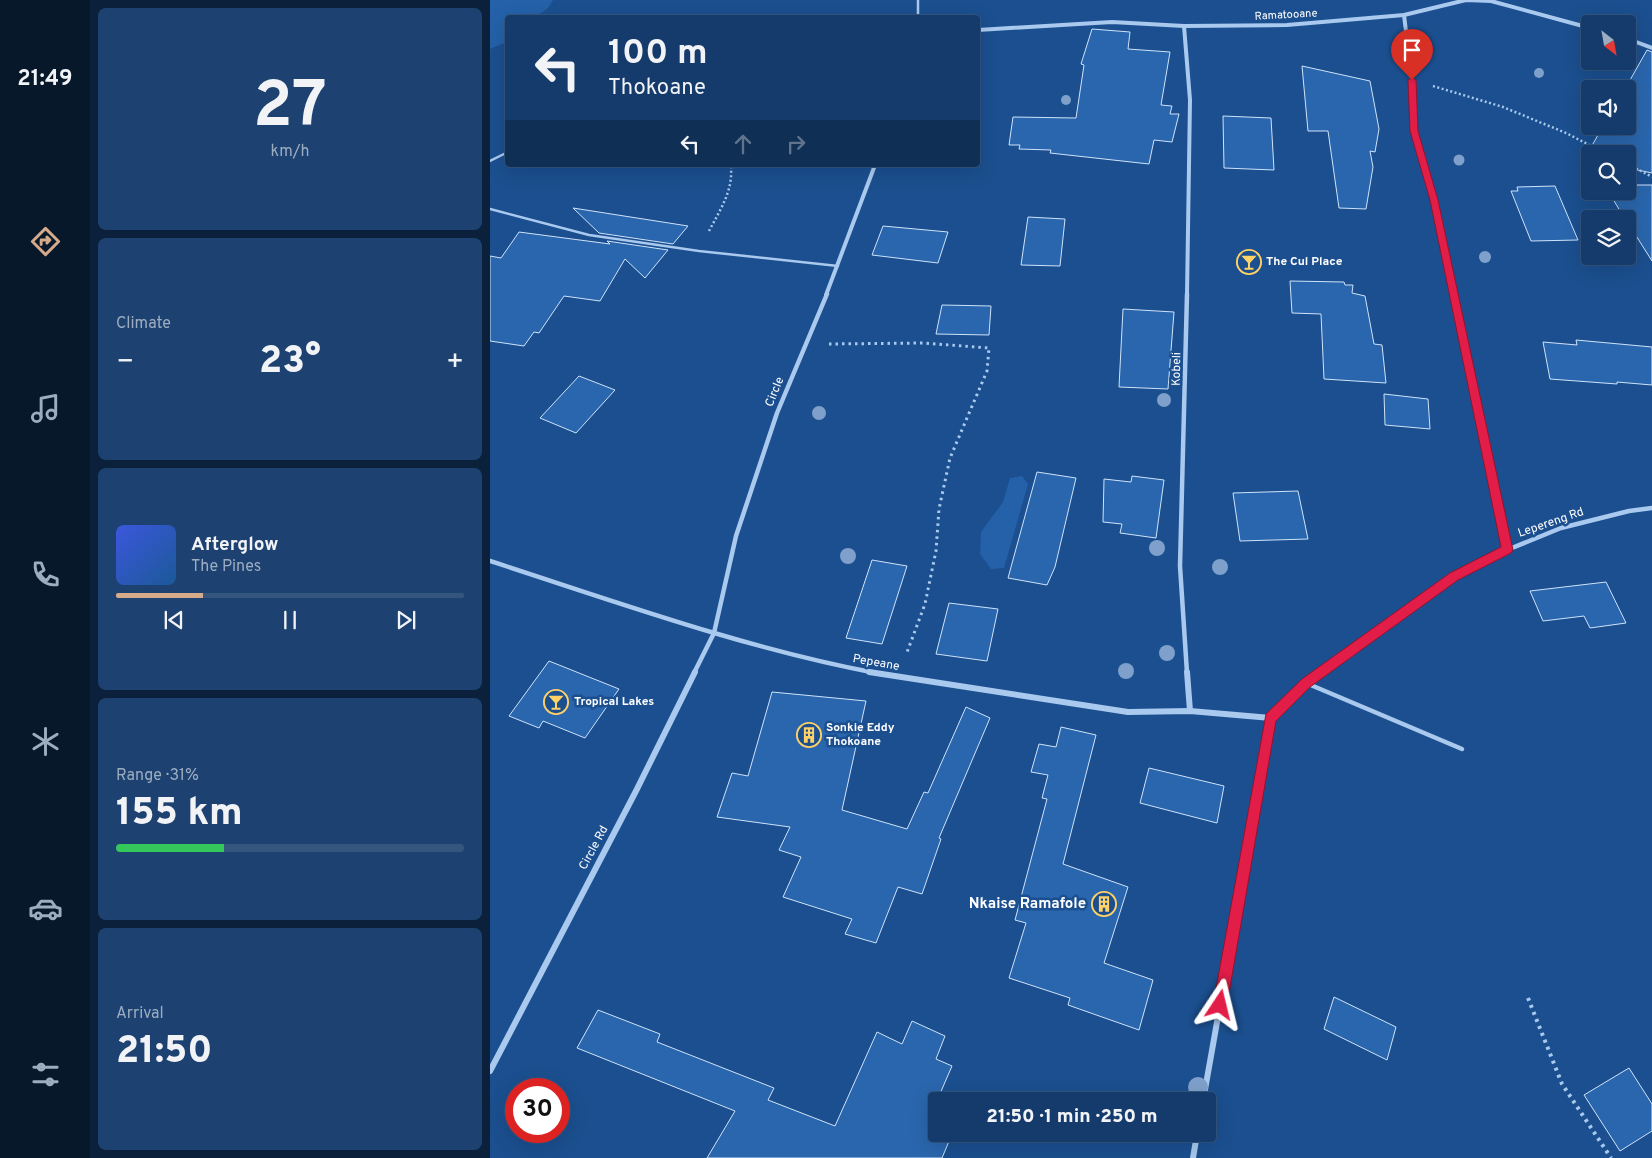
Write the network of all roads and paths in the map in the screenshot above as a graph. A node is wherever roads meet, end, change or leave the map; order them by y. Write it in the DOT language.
graph roads {
  1 [pos="918,0"];
  2 [pos="1404,14"];
  3 [pos="918,15"];
  4 [pos="1184,26"];
  5 [pos="1581,26"];
  6 [pos="980,30"];
  7 [pos="1636,42"];
  8 [pos="1652,48"];
  9 [pos="1412,80"];
  10 [pos="1589,145"];
  11 [pos="505,154"];
  12 [pos="490,161"];
  13 [pos="731,167"];
  14 [pos="874,167"];
  15 [pos="1636,168"];
  16 [pos="1652,177"];
  17 [pos="490,209"];
  18 [pos="699,251"];
  19 [pos="838,266"];
  20 [pos="805,345"];
  21 [pos="1652,508"];
  22 [pos="1507,550"];
  23 [pos="490,561"];
  24 [pos="714,633"];
  25 [pos="898,677"];
  26 [pos="1306,683"];
  27 [pos="1190,712"];
  28 [pos="1271,718"];
  29 [pos="1462,749"];
  30 [pos="1528,998"];
  31 [pos="490,1071"];
  32 [pos="1205,1092"];
  33 [pos="1196,1142"];
  34 [pos="1193,1158"];
  35 [pos="1611,1158"];
  1 -- 3 [label="lane"];
  2 -- 4 [label="street, Ramatooane"];
  2 -- 5 [label="street, Ramatooane"];
  2 -- 9 [label="street"];
  4 -- 6 [label="street, Ramatooane"];
  4 -- 27 [label="street, Kobeli"];
  7 -- 8 [label="street"];
  9 -- 10 [label="path"];
  9 -- 22 [label="street"];
  11 -- 12 [label="lane"];
  13 -- 18 [label="path"];
  14 -- 19 [label="street, Circle"];
  15 -- 16 [label="path"];
  17 -- 18 [label="lane"];
  18 -- 19 [label="lane"];
  19 -- 20 [label="street, Circle"];
  20 -- 24 [label="street, Circle"];
  20 -- 25 [label="path"];
  21 -- 22 [label="street, Lepereng Rd"];
  22 -- 26 [label="street, Lepereng Rd"];
  23 -- 24 [label="street, Pepeane"];
  24 -- 25 [label="street, Pepeane"];
  24 -- 31 [label="street, Circle Rd"];
  25 -- 27 [label="street, Pepeane"];
  26 -- 28 [label="street, Lepereng Rd"];
  26 -- 29 [label="lane"];
  27 -- 28 [label="street, Pepeane"];
  28 -- 32 [label="street"];
  30 -- 35 [label="path"];
  33 -- 34 [label="street"];
}
